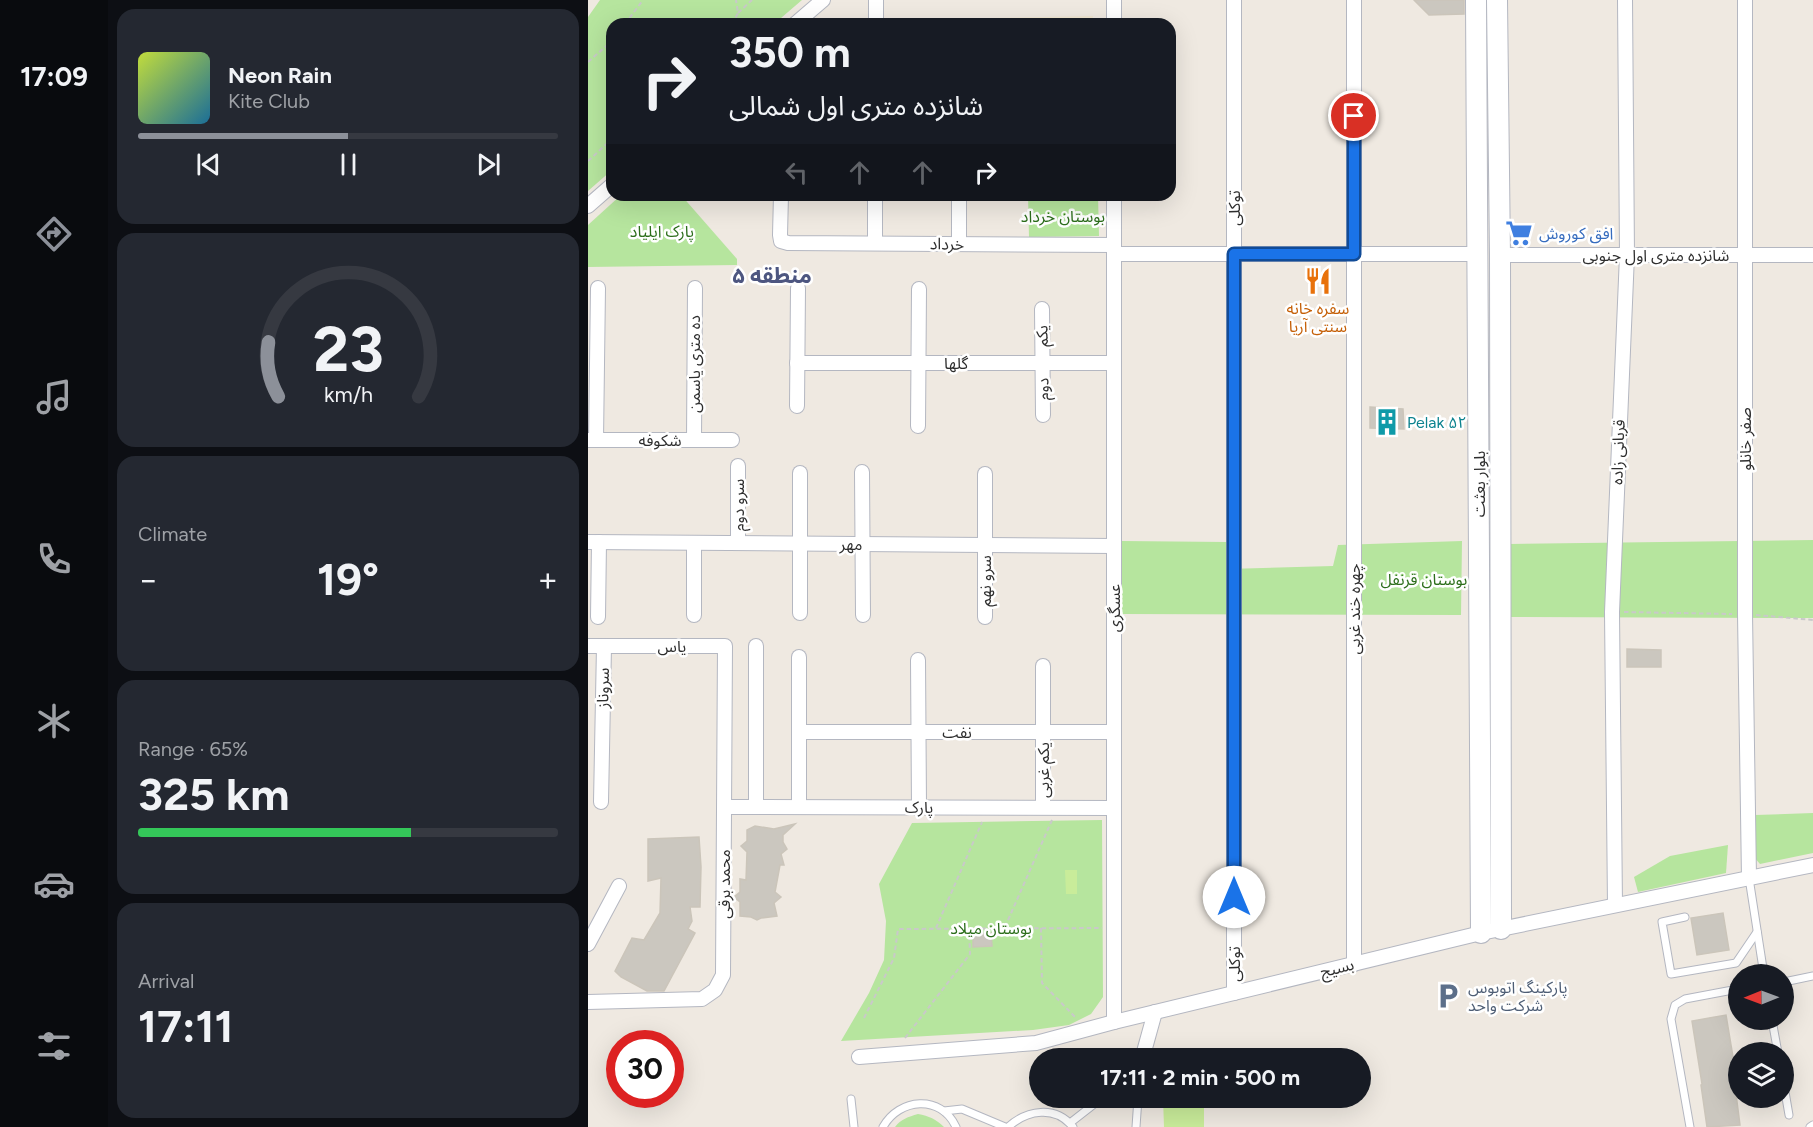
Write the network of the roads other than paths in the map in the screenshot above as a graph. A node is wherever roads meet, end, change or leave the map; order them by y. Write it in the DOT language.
graph roads {
  1 [pos="823,0"];
  2 [pos="876,0"];
  3 [pos="1114,0"];
  4 [pos="1234,0"];
  5 [pos="1354,0"];
  6 [pos="1476,0"];
  7 [pos="1497,0"];
  8 [pos="1626,0"];
  9 [pos="1745,0"];
  10 [pos="802,18"];
  11 [pos="876,18"];
  12 [pos="1114,18"];
  13 [pos="606,190"];
  14 [pos="781,201"];
  15 [pos="875,201"];
  16 [pos="959,201"];
  17 [pos="1114,201"];
  18 [pos="588,206"];
  19 [pos="875,243"];
  20 [pos="959,244"];
  21 [pos="1114,249"];
  22 [pos="1234,254"];
  23 [pos="1354,254"];
  24 [pos="1478,255"];
  25 [pos="1500,255"];
  26 [pos="1626,255"];
  27 [pos="1746,255"];
  28 [pos="1813,255"];
  29 [pos="598,288"];
  30 [pos="695,288"];
  31 [pos="798,288"];
  32 [pos="919,289"];
  33 [pos="1042,309"];
  34 [pos="797,363"];
  35 [pos="919,363"];
  36 [pos="1043,363"];
  37 [pos="1114,363"];
  38 [pos="797,406"];
  39 [pos="1043,415"];
  40 [pos="918,426"];
  41 [pos="592,440"];
  42 [pos="694,440"];
  43 [pos="732,440"];
  44 [pos="738,466"];
  45 [pos="862,472"];
  46 [pos="800,474"];
  47 [pos="986,474"];
  48 [pos="594,542"];
  49 [pos="694,543"];
  50 [pos="738,543"];
  51 [pos="800,544"];
  52 [pos="863,544"];
  53 [pos="985,545"];
  54 [pos="1114,546"];
  55 [pos="800,613"];
  56 [pos="694,615"];
  57 [pos="863,615"];
  58 [pos="985,616"];
  59 [pos="598,617"];
  60 [pos="588,646"];
  61 [pos="604,646"];
  62 [pos="724,646"];
  63 [pos="756,646"];
  64 [pos="799,657"];
  65 [pos="918,660"];
  66 [pos="1043,666"];
  67 [pos="799,732"];
  68 [pos="918,732"];
  69 [pos="1043,732"];
  70 [pos="1114,732"];
  71 [pos="601,802"];
  72 [pos="725,807"];
  73 [pos="756,807"];
  74 [pos="800,807"];
  75 [pos="919,807"];
  76 [pos="1043,807"];
  77 [pos="1114,807"];
  78 [pos="1813,865"];
  79 [pos="1749,878"];
  80 [pos="619,886"];
  81 [pos="1615,905"];
  82 [pos="1685,917"];
  83 [pos="1501,929"];
  84 [pos="1757,932"];
  85 [pos="1481,933"];
  86 [pos="588,944"];
  87 [pos="1354,964"];
  88 [pos="1762,964"];
  89 [pos="1813,976"];
  90 [pos="1794,980"];
  91 [pos="1728,991"];
  92 [pos="1234,993"];
  93 [pos="588,1002"];
  94 [pos="1155,1012"];
  95 [pos="1114,1022"];
  96 [pos="1145,1048"];
  97 [pos="859,1057"];
  98 [pos="851,1099"];
  99 [pos="1091,1108"];
  100 [pos="1137,1108"];
  101 [pos="1788,1108"];
  102 [pos="944,1111"];
  103 [pos="1789,1115"];
  104 [pos="1072,1125"];
  105 [pos="854,1127"];
  106 [pos="883,1127"];
  107 [pos="956,1127"];
  108 [pos="1006,1127"];
  109 [pos="1136,1127"];
  110 [pos="1690,1127"];
  1 -- 10 [label="street"];
  2 -- 11 [label="street"];
  3 -- 12 [label="street"];
  4 -- 22 [label="street, توکلی"];
  5 -- 23 [label="street, چهره خند غربی"];
  6 -- 24 [label="street, بلوار بعثت"];
  7 -- 25 [label="street, بلوار بعثت"];
  8 -- 26 [label="street, قربانی زاده"];
  9 -- 27 [label="street, صفر خانلو"];
  13 -- 18 [label="street"];
  14 -- 19 [label="street, خرداد"];
  15 -- 19 [label="street"];
  16 -- 20 [label="street"];
  17 -- 21 [label="street, عسگری"];
  19 -- 20 [label="street, خرداد"];
  20 -- 21 [label="street, خرداد"];
  21 -- 22 [label="street, خرداد"];
  21 -- 37 [label="street, عسگری"];
  22 -- 23 [label="street, خرداد"];
  22 -- 92 [label="street, توکلی"];
  23 -- 24 [label="street, خرداد"];
  23 -- 87 [label="street, چهره خند غربی"];
  24 -- 25 [label="street"];
  24 -- 85 [label="street, بلوار بعثت"];
  25 -- 26 [label="street, شانزده متری اول جنوبی"];
  25 -- 83 [label="street, بلوار بعثت"];
  26 -- 27 [label="street, شانزده متری اول جنوبی"];
  26 -- 81 [label="street, قربانی زاده"];
  27 -- 28 [label="street, شانزده متری اول جنوبی"];
  27 -- 79 [label="street, صفر خانلو"];
  29 -- 41 [label="street"];
  30 -- 42 [label="street, ده متری یاسمن"];
  31 -- 34 [label="street"];
  32 -- 35 [label="street"];
  33 -- 36 [label="street, یکم"];
  34 -- 35 [label="street, گلها"];
  34 -- 38 [label="street"];
  35 -- 36 [label="street, گلها"];
  35 -- 40 [label="street"];
  36 -- 37 [label="street, گلها"];
  36 -- 39 [label="street, دوم"];
  37 -- 54 [label="street, عسگری"];
  41 -- 42 [label="street, شکوفه"];
  42 -- 43 [label="street, شکوفه"];
  44 -- 50 [label="street, سرو دوم"];
  45 -- 52 [label="street"];
  46 -- 51 [label="street"];
  47 -- 53 [label="street, سرو نهم"];
  48 -- 49 [label="street, مهر"];
  48 -- 59 [label="street"];
  49 -- 50 [label="street, مهر"];
  49 -- 56 [label="street"];
  50 -- 51 [label="street, مهر"];
  51 -- 52 [label="street, مهر"];
  51 -- 55 [label="street"];
  52 -- 53 [label="street, مهر"];
  52 -- 57 [label="street"];
  53 -- 54 [label="street, مهر"];
  53 -- 58 [label="street, سرو نهم"];
  54 -- 70 [label="street, عسگری"];
  60 -- 61 [label="street, یاس"];
  61 -- 62 [label="street, یاس"];
  61 -- 71 [label="street, سروناز"];
  62 -- 72 [label="street, محمد برقی"];
  63 -- 73 [label="street"];
  64 -- 67 [label="street"];
  65 -- 68 [label="street"];
  66 -- 69 [label="street, یکم غربی"];
  67 -- 68 [label="street, نفت"];
  67 -- 74 [label="street"];
  68 -- 69 [label="street, نفت"];
  68 -- 75 [label="street"];
  69 -- 70 [label="street, نفت"];
  69 -- 76 [label="street, یکم غربی"];
  70 -- 77 [label="street, عسگری"];
  72 -- 73 [label="street, پارک"];
  72 -- 93 [label="street, محمد برقی"];
  73 -- 74 [label="street, پارک"];
  74 -- 75 [label="street, پارک"];
  75 -- 76 [label="street, پارک"];
  76 -- 77 [label="street, پارک"];
  77 -- 95 [label="street, عسگری"];
  78 -- 79 [label="street, بسیج"];
  79 -- 81 [label="street, بسیج"];
  79 -- 84 [label="lane"];
  80 -- 86 [label="street"];
  81 -- 83 [label="street, بسیج"];
  82 -- 84 [label="lane"];
  83 -- 85 [label="street, بسیج"];
  84 -- 88 [label="lane"];
  85 -- 87 [label="street, بسیج"];
  87 -- 92 [label="street, بسیج"];
  89 -- 90 [label="lane"];
  91 -- 110 [label="lane"];
  92 -- 94 [label="street, بسیج"];
  94 -- 95 [label="street, بسیج"];
  94 -- 96 [label="street"];
  95 -- 97 [label="street, بسیج"];
  98 -- 105 [label="lane"];
  99 -- 104 [label="lane"];
  100 -- 109 [label="lane"];
  101 -- 103 [label="lane"];
  102 -- 106 [label="lane"];
  102 -- 107 [label="lane"];
  102 -- 108 [label="lane"];
  104 -- 108 [label="lane"];
}
